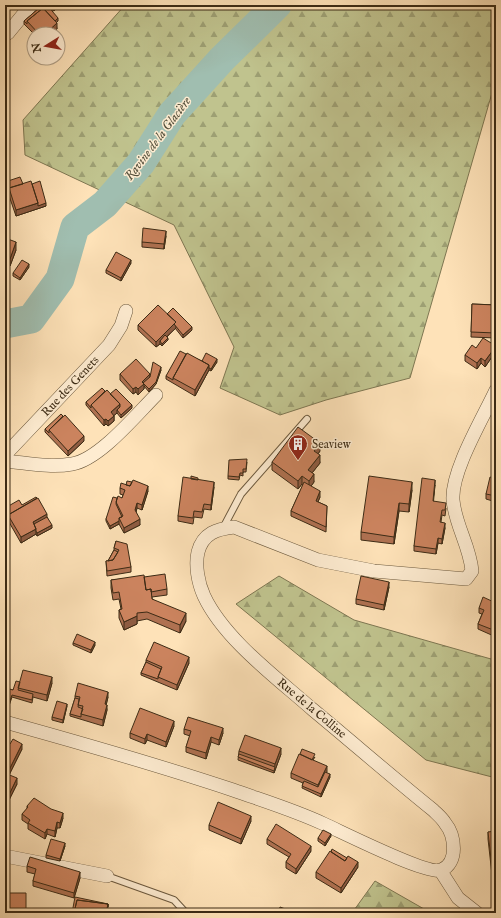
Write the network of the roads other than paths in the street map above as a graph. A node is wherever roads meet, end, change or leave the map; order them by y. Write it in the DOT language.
graph roads {
  1 [pos="31,5"];
  2 [pos="5,35"];
  3 [pos="126,311"];
  4 [pos="496,390"];
  5 [pos="156,395"];
  6 [pos="307,419"];
  7 [pos="5,456"];
  8 [pos="5,461"];
  9 [pos="223,528"];
  10 [pos="5,722"];
  11 [pos="5,856"];
  12 [pos="440,870"];
  13 [pos="107,876"];
  14 [pos="186,913"];
  15 [pos="477,913"];
  1 -- 2 [label="street"];
  3 -- 7 [label="street, Rue des Genets"];
  4 -- 9 [label="street"];
  5 -- 8 [label="street"];
  6 -- 9 [label="lane"];
  9 -- 12 [label="street, Rue de la Colline"];
  10 -- 12 [label="street"];
  11 -- 13 [label="street"];
  12 -- 15 [label="street"];
  13 -- 14 [label="lane"];
}
